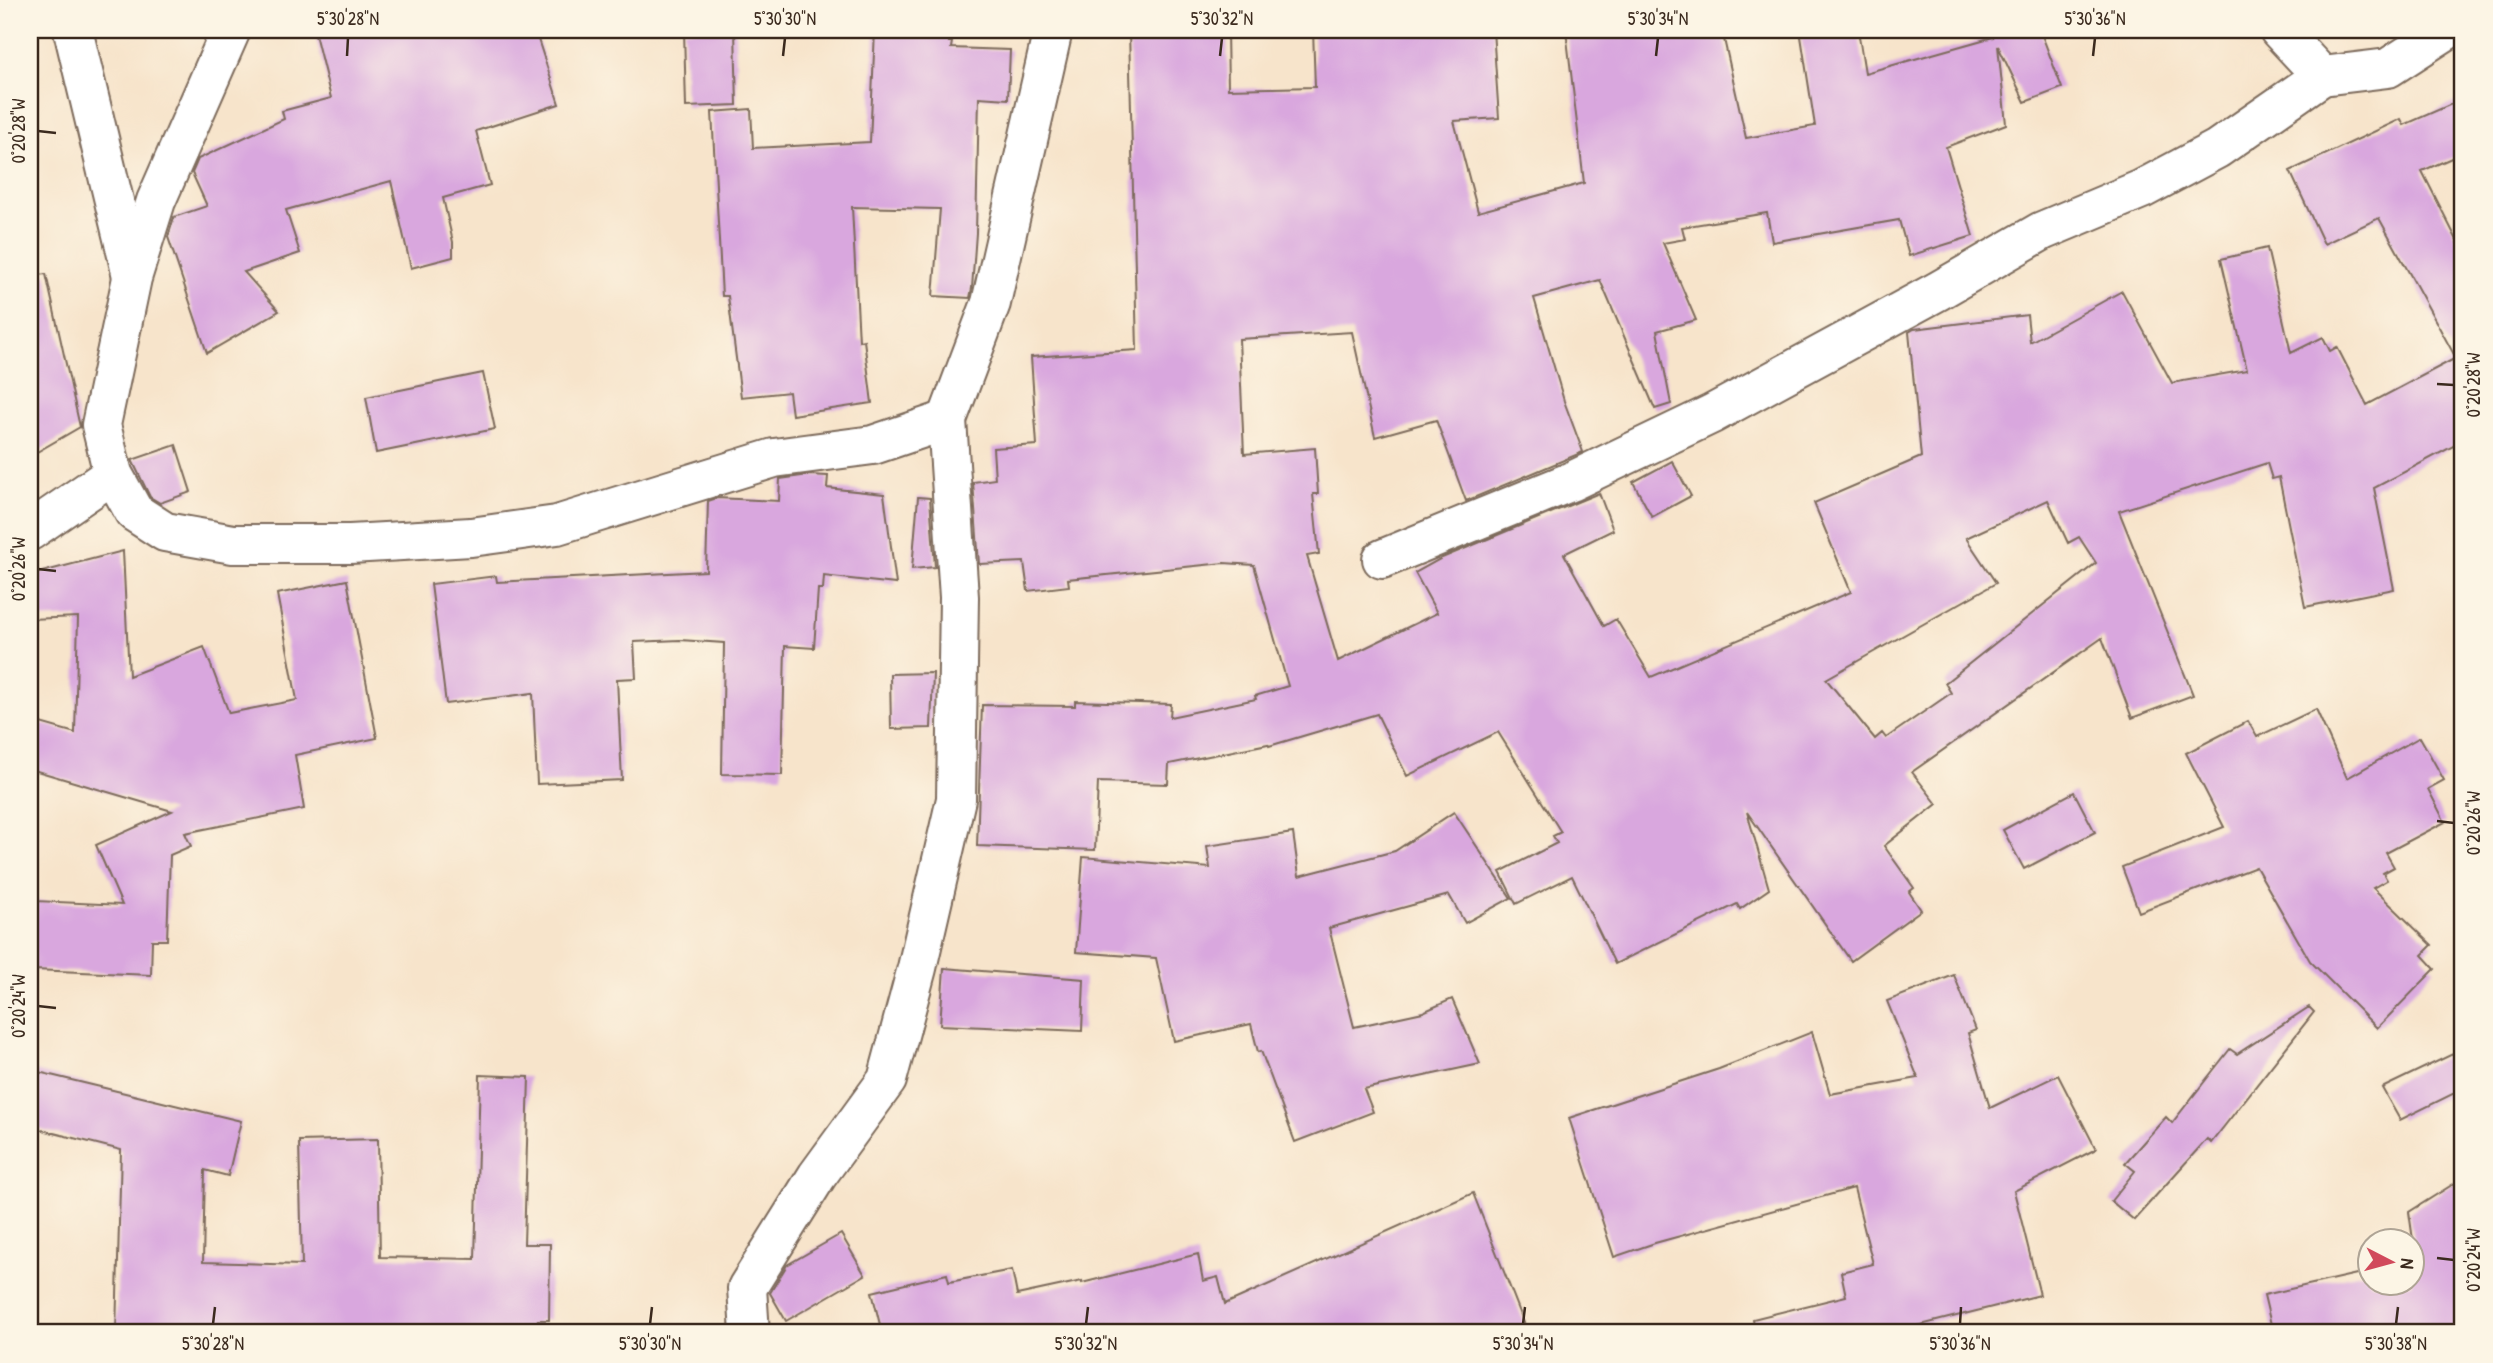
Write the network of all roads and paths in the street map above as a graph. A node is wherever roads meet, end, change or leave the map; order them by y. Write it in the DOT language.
graph roads {
  1 [pos="73,30"];
  2 [pos="231,30"];
  3 [pos="1053,30"];
  4 [pos="2279,30"];
  5 [pos="2447,30"];
  6 [pos="2322,76"];
  7 [pos="132,278"];
  8 [pos="947,420"];
  9 [pos="113,474"];
  10 [pos="30,531"];
  11 [pos="1382,559"];
  12 [pos="750,1333"];
  1 -- 7 [label="street"];
  2 -- 7 [label="street"];
  3 -- 8 [label="street"];
  4 -- 6 [label="street"];
  5 -- 6 [label="street"];
  6 -- 11 [label="street"];
  7 -- 9 [label="street"];
  8 -- 9 [label="street"];
  8 -- 12 [label="street"];
  9 -- 10 [label="street"];
}
